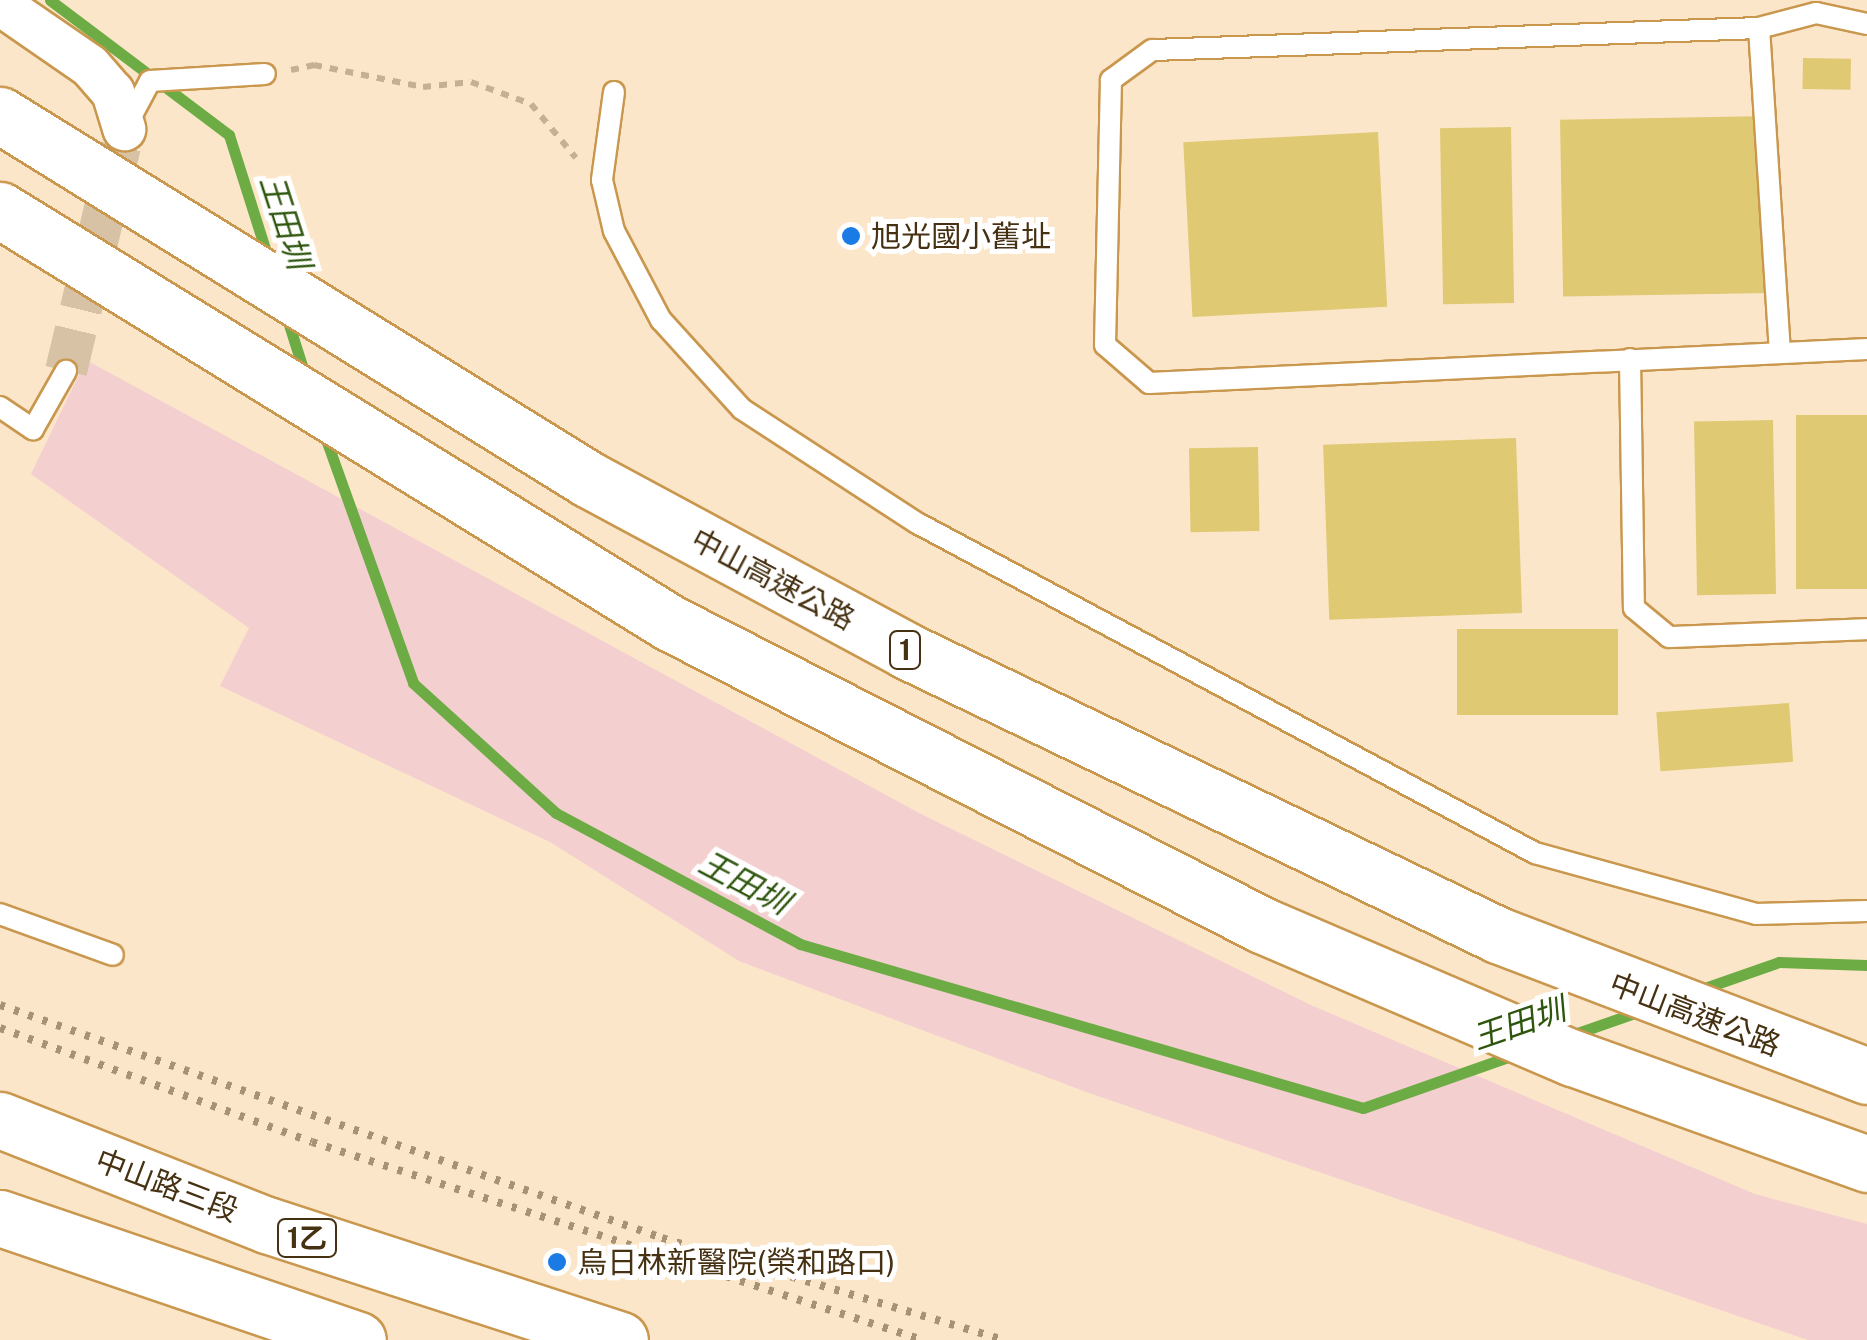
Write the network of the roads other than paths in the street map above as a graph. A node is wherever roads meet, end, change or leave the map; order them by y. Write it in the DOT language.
graph roads {
  1 [pos="0,4"];
  2 [pos="1867,24"];
  3 [pos="1759,28"];
  4 [pos="265,74"];
  5 [pos="614,92"];
  6 [pos="0,115"];
  7 [pos="124,130"];
  8 [pos="0,210"];
  9 [pos="1867,349"];
  10 [pos="1780,352"];
  11 [pos="1630,359"];
  12 [pos="66,371"];
  13 [pos="0,408"];
  14 [pos="1867,628"];
  15 [pos="1867,910"];
  16 [pos="0,914"];
  17 [pos="113,955"];
  18 [pos="1867,1076"];
  19 [pos="0,1120"];
  20 [pos="1867,1164"];
  21 [pos="0,1218"];
  22 [pos="358,1340"];
  23 [pos="620,1340"];
  1 -- 7 [label="street"];
  2 -- 3 [label="lane"];
  3 -- 10 [label="lane"];
  3 -- 11 [label="lane"];
  4 -- 7 [label="lane"];
  5 -- 15 [label="lane"];
  6 -- 18 [label="main road, 中山高速公路 / 1"];
  8 -- 20 [label="main road"];
  9 -- 10 [label="lane"];
  10 -- 11 [label="lane"];
  11 -- 14 [label="lane"];
  12 -- 13 [label="lane"];
  16 -- 17 [label="lane"];
  19 -- 23 [label="main road, 中山路三段 / 1乙"];
  21 -- 22 [label="main road"];
}
